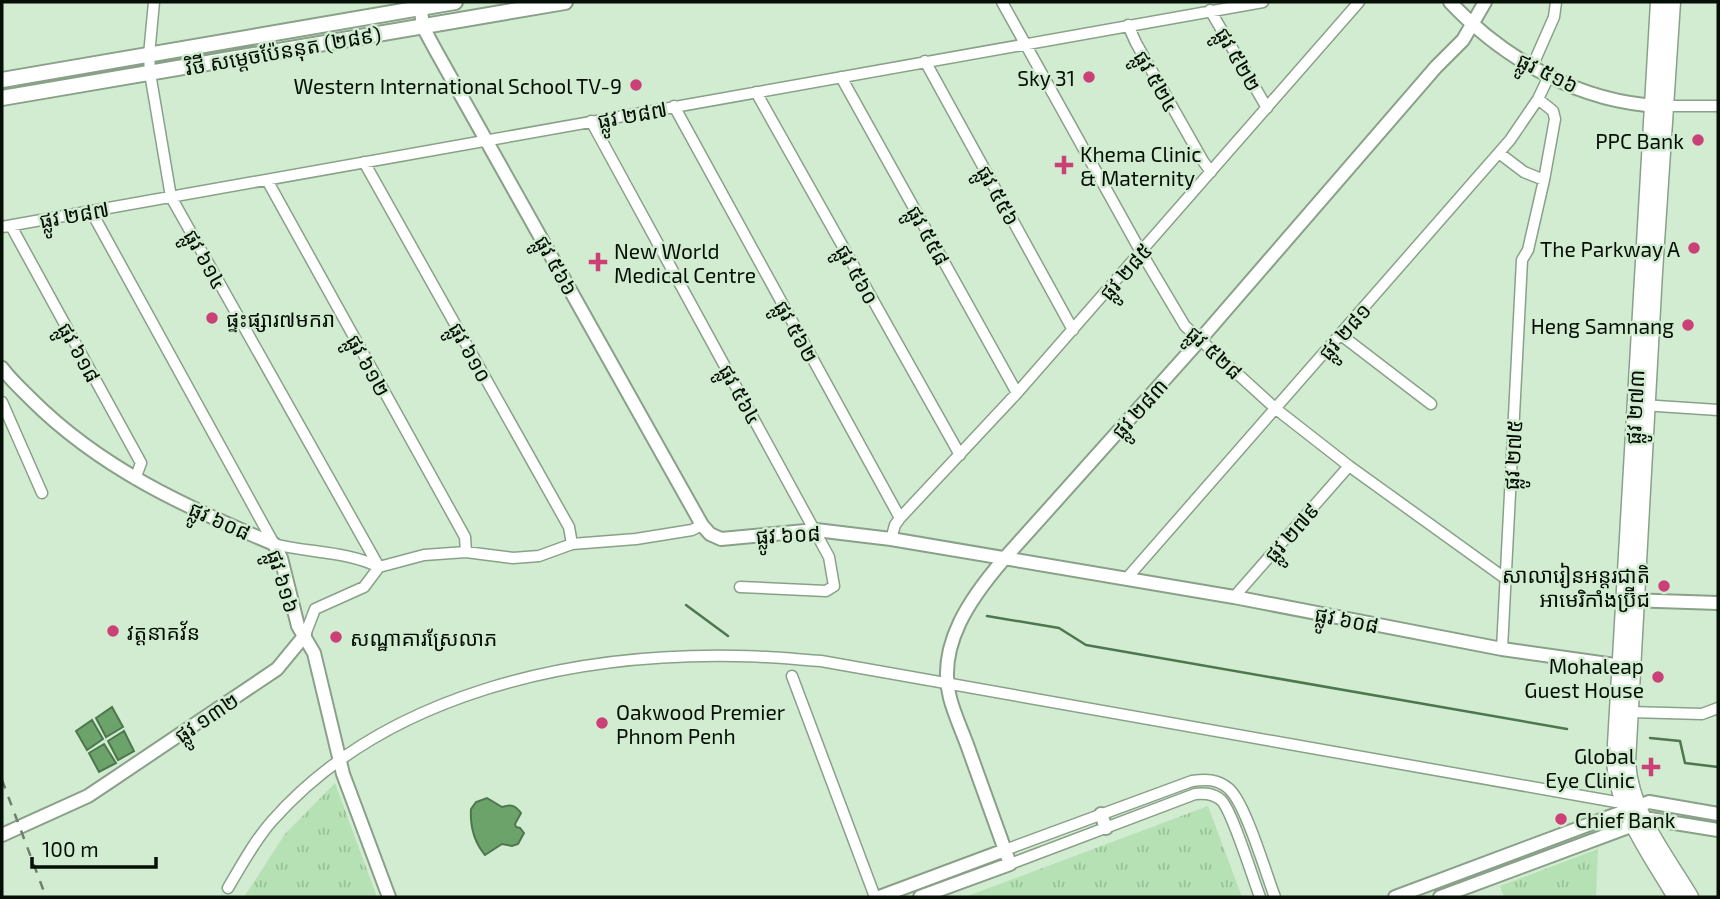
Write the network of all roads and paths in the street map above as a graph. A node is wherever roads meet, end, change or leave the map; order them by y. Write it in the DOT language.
graph roads {
  1 [pos="154,2"];
  2 [pos="455,2"];
  3 [pos="565,2"];
  4 [pos="1002,2"];
  5 [pos="1263,2"];
  6 [pos="1359,2"];
  7 [pos="1450,2"];
  8 [pos="1485,2"];
  9 [pos="1556,2"];
  10 [pos="1659,2"];
  11 [pos="1672,2"];
  12 [pos="546,3"];
  13 [pos="420,5"];
  14 [pos="1210,10"];
  15 [pos="1128,25"];
  16 [pos="1472,25"];
  17 [pos="423,27"];
  18 [pos="271,34"];
  19 [pos="1027,43"];
  20 [pos="274,52"];
  21 [pos="149,55"];
  22 [pos="925,61"];
  23 [pos="1532,67"];
  24 [pos="150,73"];
  25 [pos="841,76"];
  26 [pos="1549,76"];
  27 [pos="2,80"];
  28 [pos="756,92"];
  29 [pos="2,98"];
  30 [pos="1538,99"];
  31 [pos="674,106"];
  32 [pos="1658,106"];
  33 [pos="1718,106"];
  34 [pos="1267,108"];
  35 [pos="592,121"];
  36 [pos="487,140"];
  37 [pos="1499,153"];
  38 [pos="364,162"];
  39 [pos="1211,172"];
  40 [pos="267,180"];
  41 [pos="1544,180"];
  42 [pos="171,197"];
  43 [pos="90,211"];
  44 [pos="6,227"];
  45 [pos="1141,252"];
  46 [pos="1073,330"];
  47 [pos="1341,335"];
  48 [pos="1199,341"];
  49 [pos="3,371"];
  50 [pos="1017,393"];
  51 [pos="2,402"];
  52 [pos="1431,404"];
  53 [pos="1641,405"];
  54 [pos="1276,409"];
  55 [pos="1718,410"];
  56 [pos="960,455"];
  57 [pos="1349,466"];
  58 [pos="135,480"];
  59 [pos="43,493"];
  60 [pos="900,518"];
  61 [pos="702,525"];
  62 [pos="816,530"];
  63 [pos="891,539"];
  64 [pos="274,544"];
  65 [pos="572,544"];
  66 [pos="466,552"];
  67 [pos="1004,559"];
  68 [pos="379,567"];
  69 [pos="1127,578"];
  70 [pos="1506,579"];
  71 [pos="740,587"];
  72 [pos="1234,597"];
  73 [pos="1630,600"];
  74 [pos="1718,603"];
  75 [pos="304,635"];
  76 [pos="1503,649"];
  77 [pos="1626,667"];
  78 [pos="792,676"];
  79 [pos="948,682"];
  80 [pos="1718,708"];
  81 [pos="1630,712"];
  82 [pos="339,761"];
  83 [pos="1632,810"];
  84 [pos="1101,814"];
  85 [pos="1718,814"];
  86 [pos="1106,828"];
  87 [pos="1718,830"];
  88 [pos="2,835"];
  89 [pos="1005,850"];
  90 [pos="1010,864"];
  91 [pos="228,888"];
  92 [pos="388,897"];
  93 [pos="877,897"];
  94 [pos="920,897"];
  95 [pos="1260,897"];
  96 [pos="1275,897"];
  97 [pos="1395,897"];
  98 [pos="1440,897"];
  99 [pos="1676,897"];
  100 [pos="1690,897"];
  1 -- 21 [label="street, ផ្លូវ ៦១៤"];
  2 -- 13 [label="main road, វិថី សម្តេចប៉ែននុត (២៨៩)"];
  3 -- 12 [label="main road, វិថី សម្តេចប៉ែននុត (២៨៩)"];
  4 -- 19 [label="street, ផ្លូវ ៥២៨"];
  5 -- 14 [label="street, ផ្លូវ ២៨៧"];
  6 -- 34 [label="street, ផ្លូវ ២៨៥"];
  7 -- 16 [label="street, ផ្លូវ ៥១៦"];
  8 -- 16 [label="street, ផ្លូវ ២៨៣"];
  9 -- 23 [label="street"];
  10 -- 32 [label="main road, ផ្លូវ ២៧៣"];
  11 -- 32 [label="main road, ផ្លូវ ២៧៣"];
  12 -- 17 [label="main road, វិថី សម្តេចប៉ែននុត (២៨៩)"];
  13 -- 17 [label="street, ផ្លូវ ៥៦៦"];
  13 -- 18 [label="main road, វិថី សម្តេចប៉ែននុត (២៨៩)"];
  14 -- 15 [label="street, ផ្លូវ ២៨៧"];
  14 -- 34 [label="street, ផ្លូវ ៥២២"];
  15 -- 19 [label="street, ផ្លូវ ២៨៧"];
  15 -- 39 [label="street, ផ្លូវ ៥២៤"];
  16 -- 23 [label="street, ផ្លូវ ៥១៦"];
  16 -- 48 [label="street, ផ្លូវ ២៨៣"];
  17 -- 20 [label="main road, វិថី សម្តេចប៉ែននុត (២៨៩)"];
  17 -- 36 [label="street, ផ្លូវ ៥៦៦"];
  18 -- 20 [label="main road"];
  18 -- 21 [label="main road, វិថី សម្តេចប៉ែននុត (២៨៩)"];
  19 -- 22 [label="street, ផ្លូវ ២៨៧"];
  19 -- 45 [label="street, ផ្លូវ ៥២៨"];
  20 -- 24 [label="main road, វិថី សម្តេចប៉ែននុត (២៨៩)"];
  21 -- 24 [label="street, ផ្លូវ ៦១៤"];
  21 -- 27 [label="main road, វិថី សម្តេចប៉ែននុត (២៨៩)"];
  22 -- 25 [label="street, ផ្លូវ ២៨៧"];
  22 -- 46 [label="street, ផ្លូវ ៥៥៦"];
  23 -- 26 [label="street, ផ្លូវ ៥១៦"];
  24 -- 29 [label="main road, វិថី សម្តេចប៉ែននុត (២៨៩)"];
  24 -- 42 [label="street, ផ្លូវ ៦១៤"];
  25 -- 28 [label="street, ផ្លូវ ២៨៧"];
  25 -- 50 [label="street, ផ្លូវ ៥៥៨"];
  26 -- 30 [label="street, ផ្លូវ ២៨១"];
  26 -- 32 [label="street, ផ្លូវ ៥១៦"];
  28 -- 31 [label="street, ផ្លូវ ២៨៧"];
  28 -- 56 [label="street, ផ្លូវ ៥៦០"];
  30 -- 37 [label="street, ផ្លូវ ២៨១"];
  30 -- 41 [label="street, ផ្លូវ ២៧៥"];
  31 -- 35 [label="street, ផ្លូវ ២៨៧"];
  31 -- 60 [label="street, ផ្លូវ ៥៦២"];
  32 -- 33 [label="street"];
  32 -- 53 [label="main road, ផ្លូវ ២៧៣"];
  34 -- 39 [label="street, ផ្លូវ ២៨៥"];
  35 -- 36 [label="street, ផ្លូវ ២៨៧"];
  35 -- 62 [label="street, ផ្លូវ ៥៦៤"];
  36 -- 38 [label="street, ផ្លូវ ២៨៧"];
  36 -- 61 [label="street, ផ្លូវ ៥៦៦"];
  37 -- 41 [label="street"];
  37 -- 47 [label="street, ផ្លូវ ២៨១"];
  38 -- 40 [label="street, ផ្លូវ ២៨៧"];
  38 -- 65 [label="street, ផ្លូវ ៦១០"];
  39 -- 45 [label="street, ផ្លូវ ២៨៥"];
  40 -- 42 [label="street, ផ្លូវ ២៨៧"];
  40 -- 66 [label="street, ផ្លូវ ៦១២"];
  41 -- 70 [label="street, ផ្លូវ ២៧៥"];
  42 -- 43 [label="street, ផ្លូវ ២៨៧"];
  42 -- 68 [label="street, ផ្លូវ ៦១៤"];
  43 -- 44 [label="street, ផ្លូវ ២៨៧"];
  43 -- 64 [label="street, ផ្លូវ ៦១៦"];
  44 -- 58 [label="street, ផ្លូវ ៦១៨"];
  45 -- 46 [label="street, ផ្លូវ ២៨៥"];
  45 -- 48 [label="street, ផ្លូវ ៥២៨"];
  46 -- 50 [label="street, ផ្លូវ ២៨៥"];
  47 -- 52 [label="street"];
  47 -- 54 [label="street, ផ្លូវ ២៨១"];
  48 -- 54 [label="street, ផ្លូវ ៥២៨"];
  48 -- 67 [label="street, ផ្លូវ ២៨៣"];
  49 -- 58 [label="street, ផ្លូវ ៦០៨"];
  50 -- 56 [label="street, ផ្លូវ ២៨៥"];
  51 -- 59 [label="street"];
  53 -- 55 [label="street"];
  53 -- 73 [label="main road, ផ្លូវ ២៧៣"];
  54 -- 57 [label="street, ផ្លូវ ៥២៨"];
  54 -- 69 [label="street, ផ្លូវ ២៨១"];
  56 -- 60 [label="street, ផ្លូវ ២៨៥"];
  57 -- 70 [label="street, ផ្លូវ ៥២៨"];
  57 -- 72 [label="street, ផ្លូវ ២៧៩"];
  58 -- 64 [label="street, ផ្លូវ ៦០៨"];
  60 -- 63 [label="street, ផ្លូវ ២៨៥"];
  61 -- 62 [label="street, ផ្លូវ ៦០៨"];
  61 -- 65 [label="street"];
  62 -- 63 [label="street, ផ្លូវ ៦០៨"];
  62 -- 71 [label="street, ផ្លូវ ៥៦៤"];
  63 -- 67 [label="street, ផ្លូវ ៦០៨"];
  64 -- 68 [label="street, ផ្លូវ ៦០៨"];
  64 -- 75 [label="street, ផ្លូវ ៦១៦"];
  65 -- 66 [label="street"];
  66 -- 68 [label="street"];
  67 -- 69 [label="street, ផ្លូវ ៦០៨"];
  67 -- 79 [label="street, ផ្លូវ ២៨៣"];
  68 -- 75 [label="street, ផ្លូវ ១៣២"];
  69 -- 72 [label="street, ផ្លូវ ៦០៨"];
  70 -- 76 [label="street, ផ្លូវ ២៧៥"];
  72 -- 76 [label="street, ផ្លូវ ៦០៨"];
  73 -- 74 [label="street"];
  73 -- 77 [label="main road, ផ្លូវ ២៧៣"];
  75 -- 82 [label="street, ផ្លូវ ៦១៦"];
  75 -- 88 [label="street, ផ្លូវ ១៣២"];
  76 -- 77 [label="street, ផ្លូវ ៦០៨"];
  77 -- 81 [label="main road, ផ្លូវ ២៧៣"];
  77 -- 83 [label="main road, ផ្លូវ ២៧៣"];
  78 -- 93 [label="street"];
  79 -- 82 [label="street"];
  79 -- 83 [label="street"];
  79 -- 89 [label="street, ផ្លូវ ២៨៣"];
  80 -- 81 [label="street"];
  81 -- 83 [label="main road, ផ្លូវ ២៧៣"];
  82 -- 91 [label="street"];
  82 -- 92 [label="street, ផ្លូវ ៦១៦"];
  83 -- 85 [label="street"];
  83 -- 87 [label="street"];
  83 -- 97 [label="street"];
  83 -- 98 [label="street"];
  83 -- 99 [label="main road"];
  83 -- 100 [label="main road"];
  84 -- 86 [label="street"];
  84 -- 89 [label="street"];
  84 -- 96 [label="street"];
  86 -- 90 [label="street"];
  86 -- 95 [label="street"];
  89 -- 90 [label="street, ផ្លូវ ២៨៣"];
  89 -- 93 [label="street"];
  90 -- 94 [label="street"];
}
